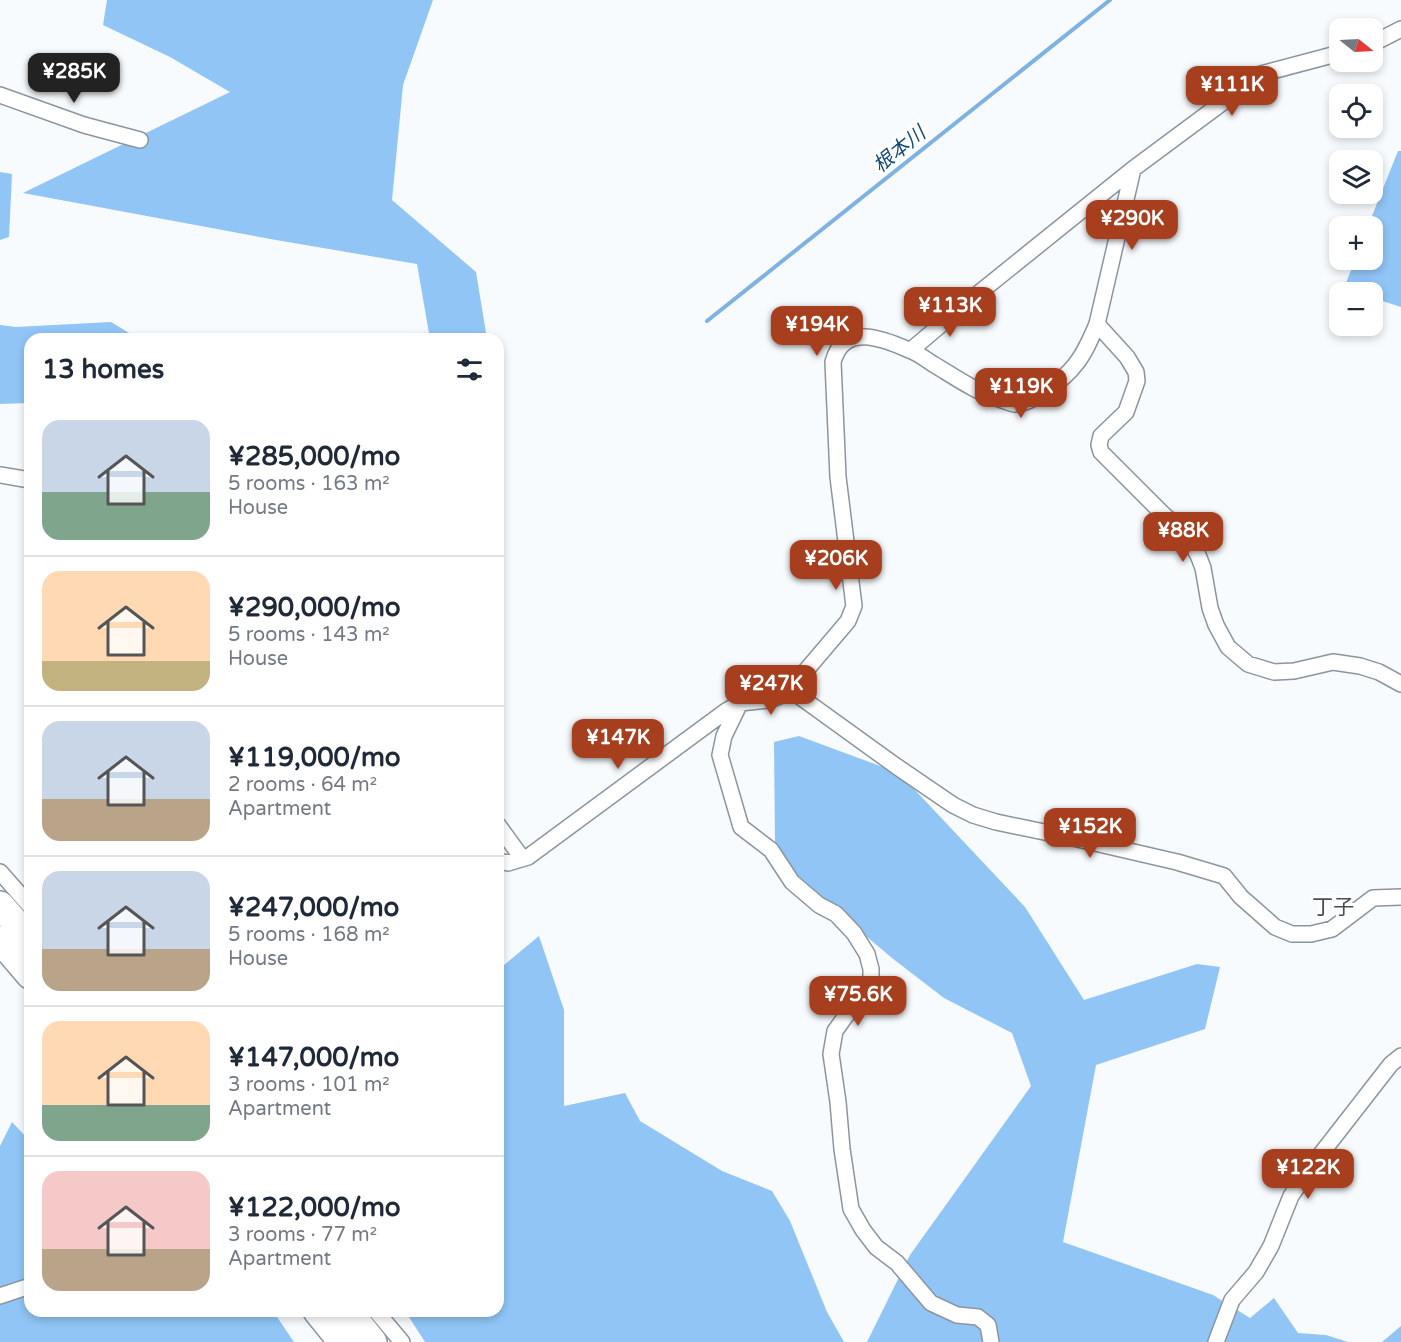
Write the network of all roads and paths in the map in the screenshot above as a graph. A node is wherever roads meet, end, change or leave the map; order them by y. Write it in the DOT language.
graph roads {
  1 [pos="1401,29"];
  2 [pos="1383,38"];
  3 [pos="1329,56"];
  4 [pos="0,95"];
  5 [pos="140,140"];
  6 [pos="1133,169"];
  7 [pos="1097,324"];
  8 [pos="911,350"];
  9 [pos="0,475"];
  10 [pos="24,479"];
  11 [pos="1401,684"];
  12 [pos="792,692"];
  13 [pos="740,703"];
  14 [pos="504,833"];
  15 [pos="522,858"];
  16 [pos="504,862"];
  17 [pos="0,872"];
  18 [pos="1401,897"];
  19 [pos="24,899"];
  20 [pos="0,905"];
  21 [pos="24,932"];
  22 [pos="0,940"];
  23 [pos="24,968"];
  24 [pos="1401,1056"];
  25 [pos="24,1288"];
  26 [pos="0,1296"];
  27 [pos="322,1317"];
  28 [pos="353,1317"];
  29 [pos="381,1317"];
  30 [pos="342,1342"];
  31 [pos="373,1342"];
  32 [pos="402,1342"];
  33 [pos="991,1342"];
  34 [pos="1216,1342"];
  1 -- 2 [label="street"];
  3 -- 6 [label="street"];
  4 -- 5 [label="street"];
  6 -- 7 [label="street"];
  6 -- 8 [label="street"];
  7 -- 8 [label="street"];
  7 -- 11 [label="street"];
  8 -- 12 [label="street"];
  9 -- 10 [label="street"];
  12 -- 13 [label="street"];
  12 -- 18 [label="street"];
  13 -- 15 [label="street"];
  13 -- 33 [label="street"];
  14 -- 15 [label="street"];
  15 -- 16 [label="street"];
  17 -- 19 [label="street"];
  20 -- 21 [label="highway"];
  22 -- 23 [label="highway"];
  24 -- 34 [label="street"];
  25 -- 26 [label="street"];
  27 -- 30 [label="highway"];
  28 -- 31 [label="highway"];
  29 -- 32 [label="street"];
}
